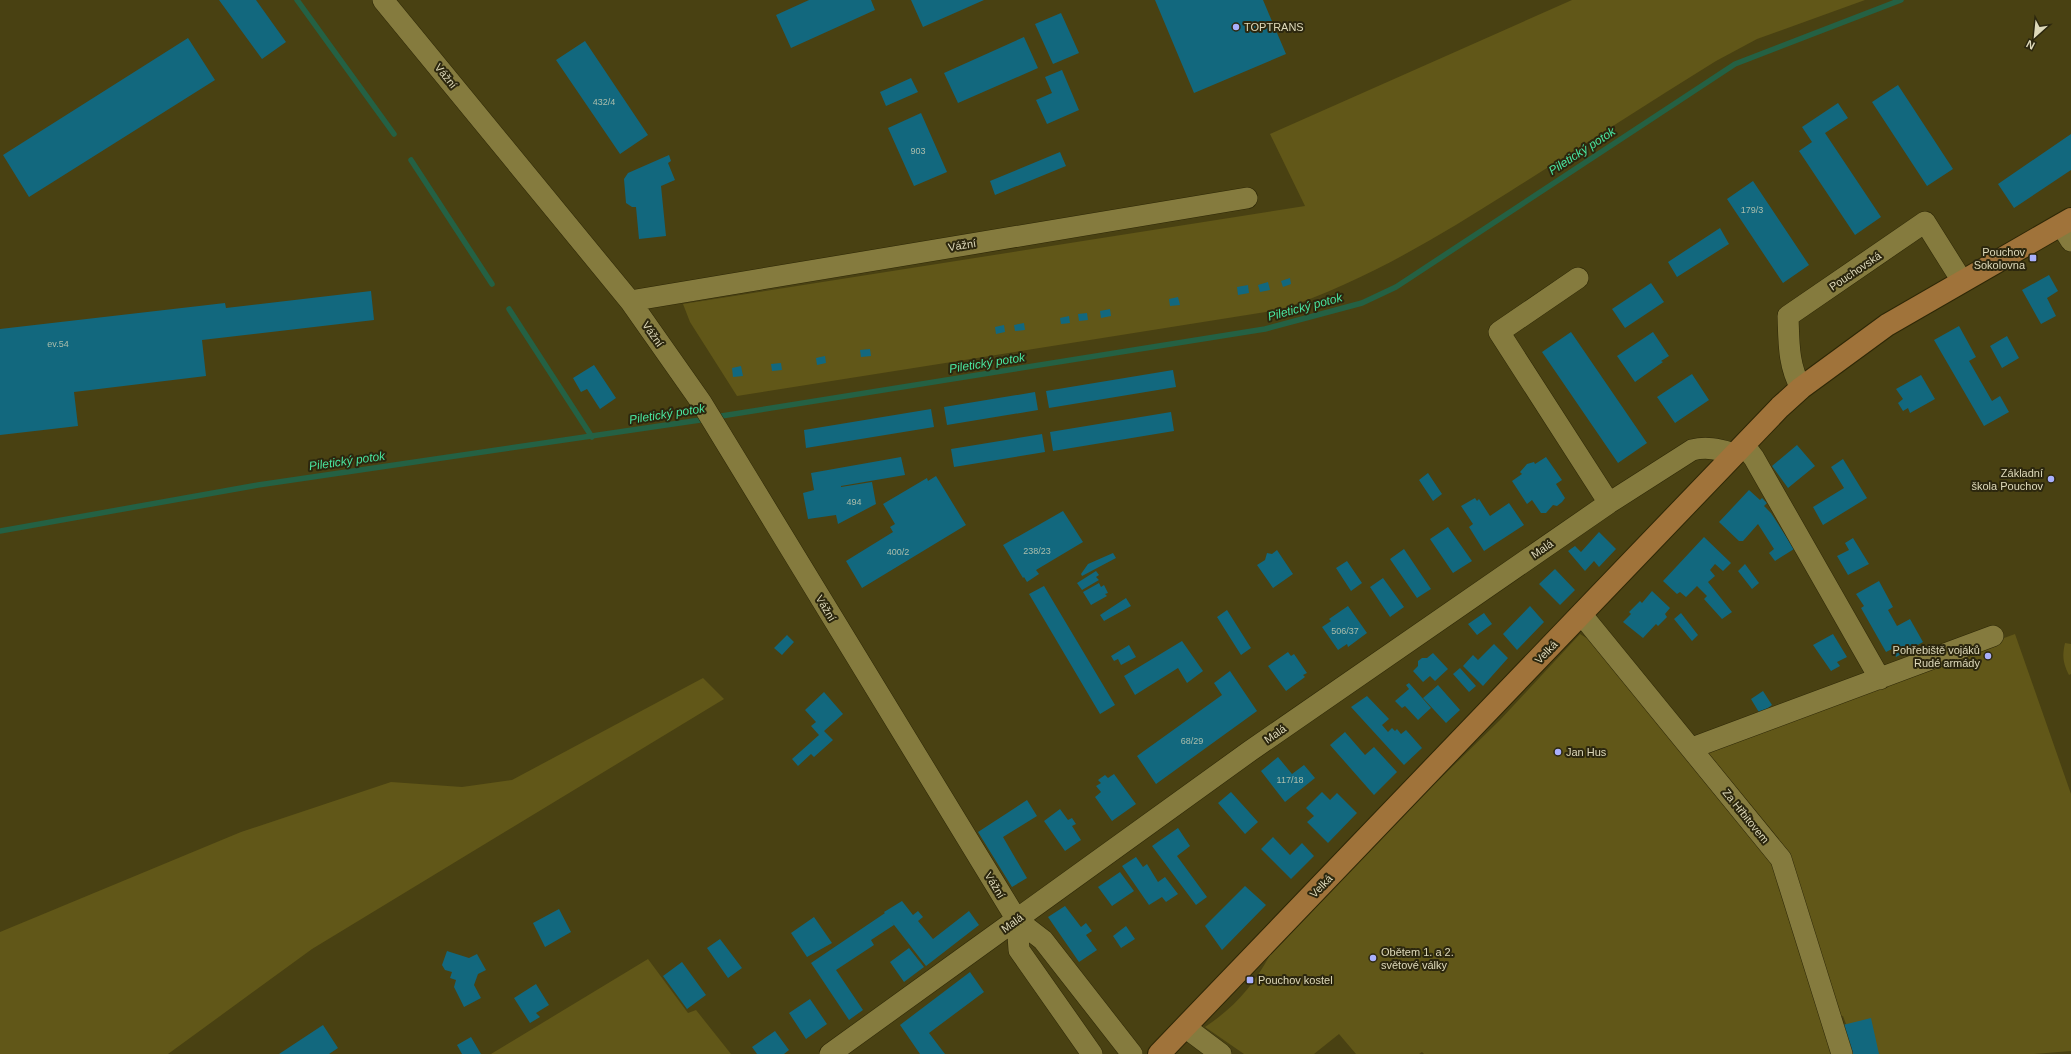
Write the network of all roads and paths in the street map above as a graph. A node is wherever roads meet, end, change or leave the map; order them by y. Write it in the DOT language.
graph roads {
  1 [pos="383,0"];
  2 [pos="1246,198"];
  3 [pos="2068,228"];
  4 [pos="1578,278"];
  5 [pos="1962,281"];
  6 [pos="630,300"];
  7 [pos="1801,388"];
  8 [pos="1740,449"];
  9 [pos="1609,503"];
  10 [pos="1582,614"];
  11 [pos="1993,636"];
  12 [pos="1880,679"];
  13 [pos="1692,748"];
  14 [pos="1017,920"];
  15 [pos="1185,1027"];
  16 [pos="830,1054"];
  17 [pos="1092,1054"];
  18 [pos="1132,1054"];
  19 [pos="1158,1054"];
  20 [pos="1221,1054"];
  21 [pos="1842,1054"];
  1 -- 6 [label="street, Vážní"];
  2 -- 6 [label="street, Vážní"];
  3 -- 5 [label="street"];
  4 -- 9 [label="street"];
  5 -- 7 [label="street"];
  5 -- 7 [label="street, Pouchovská"];
  6 -- 14 [label="street, Vážní"];
  7 -- 8 [label="street"];
  8 -- 9 [label="street, Malá"];
  8 -- 10 [label="street, Velká"];
  8 -- 12 [label="street"];
  9 -- 14 [label="street, Malá"];
  10 -- 13 [label="street, Za Hřbitovem"];
  10 -- 15 [label="street, Velká"];
  11 -- 12 [label="street"];
  12 -- 13 [label="street"];
  13 -- 21 [label="street, Za Hřbitovem"];
  14 -- 16 [label="street, Malá"];
  14 -- 17 [label="street, Vážní"];
  14 -- 18 [label="street, Vážní"];
  15 -- 19 [label="street, Velká"];
  15 -- 20 [label="street"];
}
